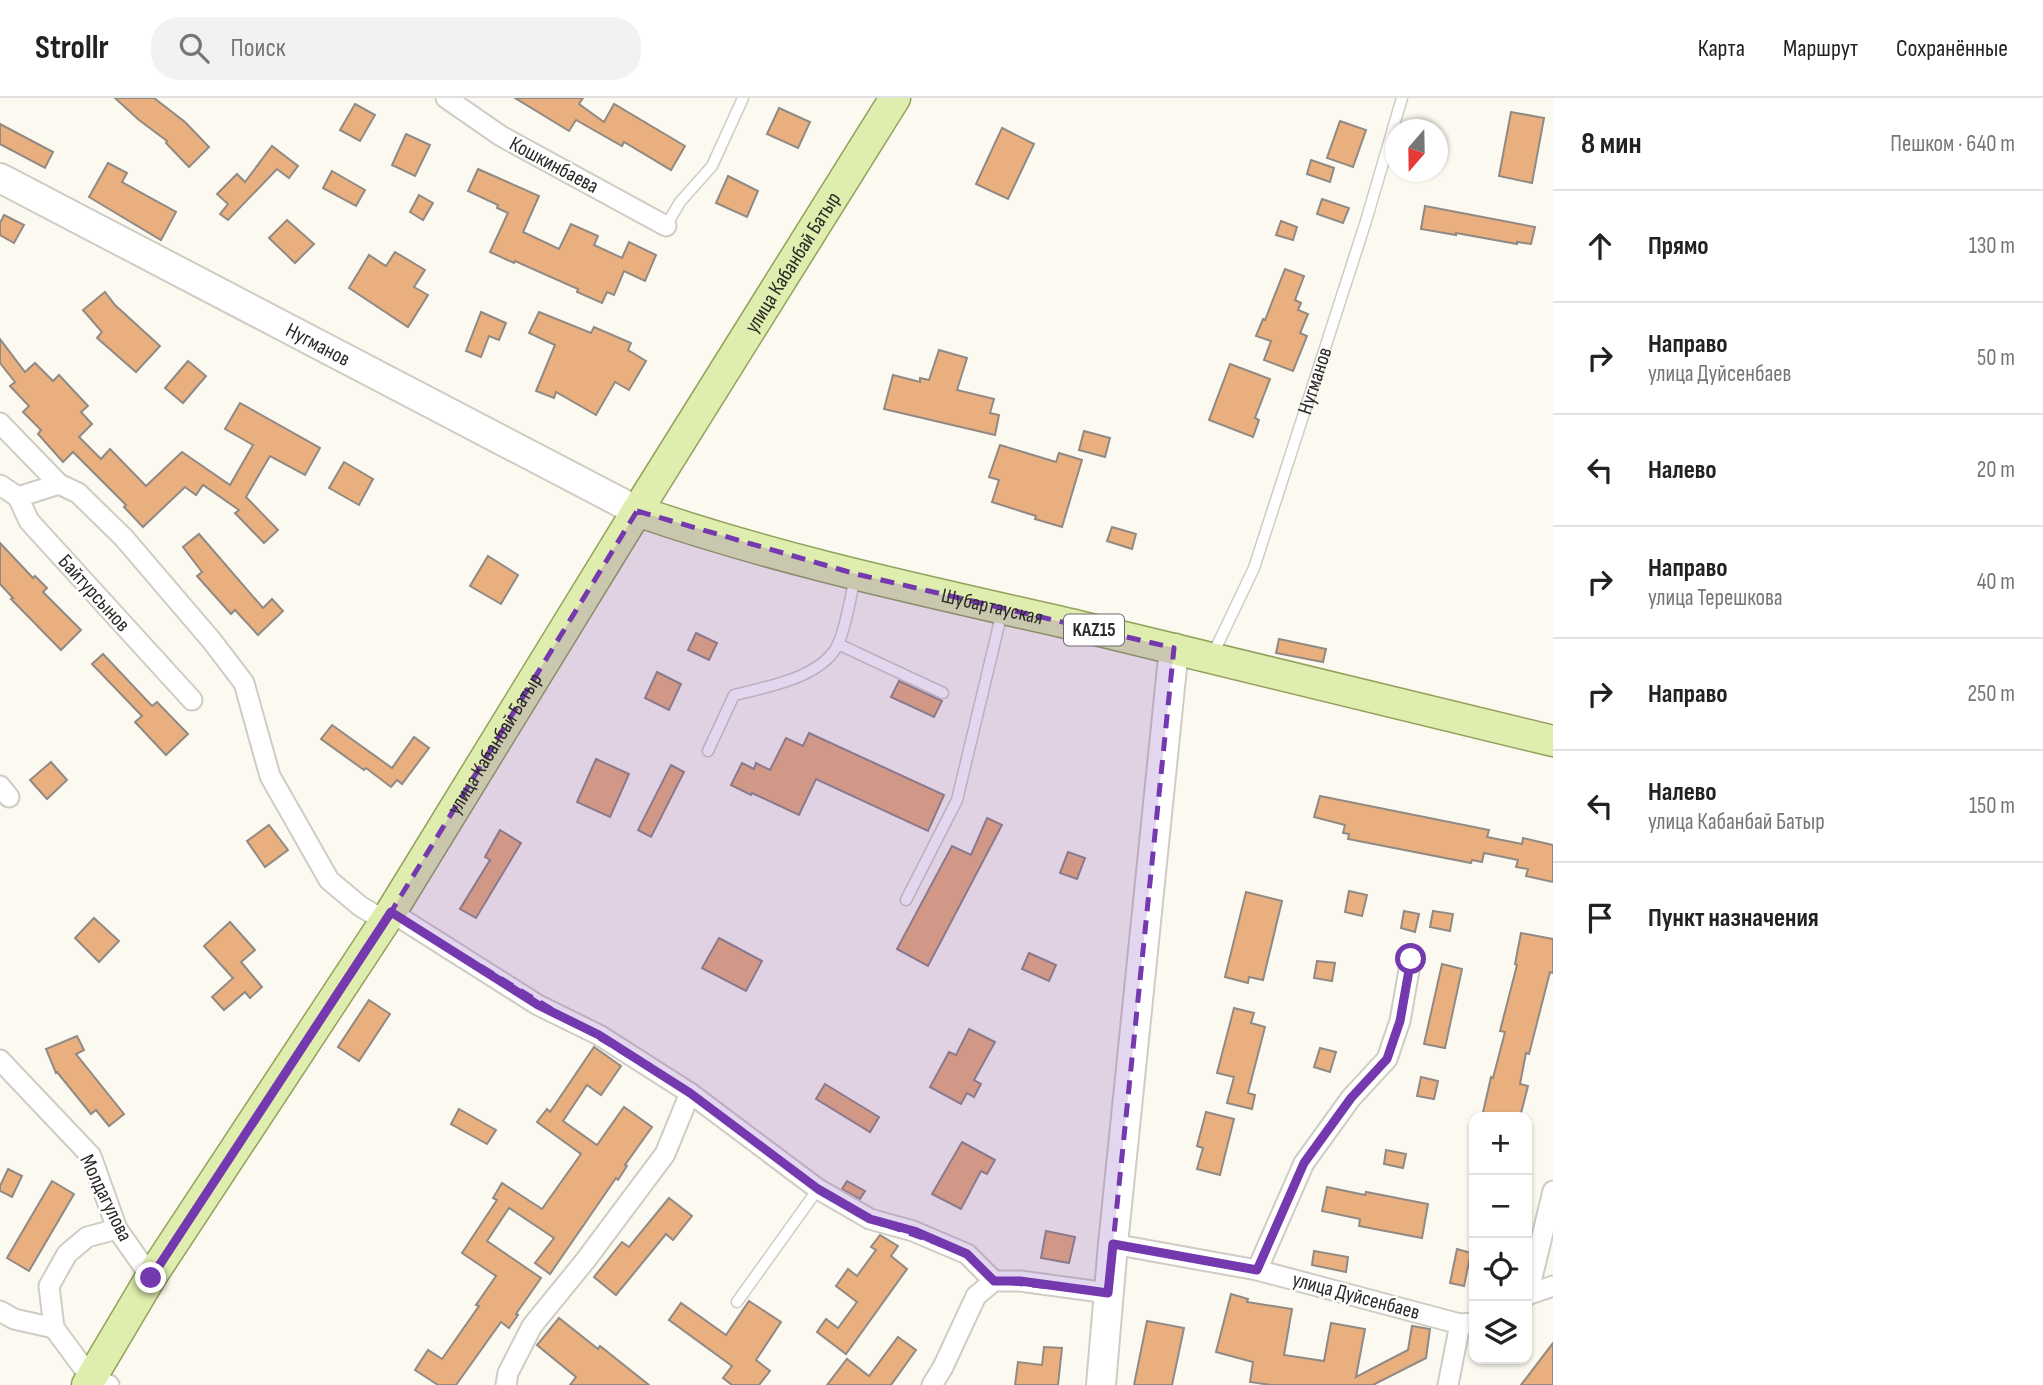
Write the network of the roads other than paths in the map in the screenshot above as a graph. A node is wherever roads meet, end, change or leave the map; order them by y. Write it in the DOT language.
graph roads {
  1 [pos="446,98"];
  2 [pos="744,98"];
  3 [pos="895,98"];
  4 [pos="1402,98"];
  5 [pos="0,178"];
  6 [pos="666,226"];
  7 [pos="0,423"];
  8 [pos="59,484"];
  9 [pos="0,485"];
  10 [pos="18,497"];
  11 [pos="637,511"];
  12 [pos="856,574"];
  13 [pos="1003,608"];
  14 [pos="838,645"];
  15 [pos="1174,648"];
  16 [pos="1212,658"];
  17 [pos="943,693"];
  18 [pos="192,700"];
  19 [pos="1553,741"];
  20 [pos="708,751"];
  21 [pos="906,900"];
  22 [pos="388,916"];
  23 [pos="1411,959"];
  24 [pos="0,1060"];
  25 [pos="690,1093"];
  26 [pos="818,1189"];
  27 [pos="1553,1191"];
  28 [pos="117,1229"];
  29 [pos="1113,1244"];
  30 [pos="1257,1270"];
  31 [pos="1532,1274"];
  32 [pos="151,1278"];
  33 [pos="994,1281"];
  34 [pos="1553,1286"];
  35 [pos="1532,1292"];
  36 [pos="1108,1293"];
  37 [pos="737,1302"];
  38 [pos="0,1311"];
  39 [pos="1467,1323"];
  40 [pos="54,1328"];
  41 [pos="944,1376"];
  42 [pos="96,1383"];
  43 [pos="506,1385"];
  44 [pos="932,1385"];
  45 [pos="1101,1385"];
  46 [pos="1448,1385"];
  1 -- 6 [label="street, Кошкинбаева"];
  2 -- 6 [label="lane"];
  3 -- 11 [label="main road, улица Кабанбай Батыр"];
  4 -- 16 [label="lane, Нугманов"];
  5 -- 11 [label="street, Нугманов"];
  7 -- 8 [label="street"];
  8 -- 10 [label="street"];
  8 -- 22 [label="street"];
  9 -- 10 [label="street, Байтурсынов"];
  10 -- 18 [label="street, Байтурсынов"];
  11 -- 12 [label="main road, Шубартауская / KAZ15"];
  11 -- 22 [label="main road, улица Кабанбай Батыр"];
  12 -- 13 [label="main road, Шубартауская / KAZ15"];
  12 -- 14 [label="lane"];
  13 -- 15 [label="main road, Шубартауская / KAZ15"];
  13 -- 21 [label="lane"];
  14 -- 17 [label="lane"];
  14 -- 20 [label="lane"];
  15 -- 16 [label="main road, Шубартауская / KAZ15"];
  15 -- 29 [label="street"];
  16 -- 19 [label="main road, Шубартауская / KAZ15"];
  22 -- 25 [label="street"];
  22 -- 32 [label="main road, улица Кабанбай Батыр"];
  23 -- 30 [label="street"];
  24 -- 28 [label="street, Молдагулова"];
  25 -- 26 [label="street"];
  25 -- 43 [label="street"];
  26 -- 33 [label="street"];
  26 -- 37 [label="lane"];
  27 -- 31 [label="street"];
  28 -- 32 [label="street, Молдагулова"];
  28 -- 40 [label="street"];
  29 -- 30 [label="street, улица Дуйсенбаев"];
  29 -- 36 [label="street"];
  30 -- 39 [label="street, улица Дуйсенбаев"];
  32 -- 42 [label="main road, улица Кабанбай Батыр"];
  33 -- 36 [label="street"];
  33 -- 41 [label="street"];
  34 -- 35 [label="street"];
  36 -- 45 [label="street"];
  38 -- 40 [label="street"];
  39 -- 46 [label="street"];
  40 -- 42 [label="street"];
  41 -- 44 [label="street"];
}
